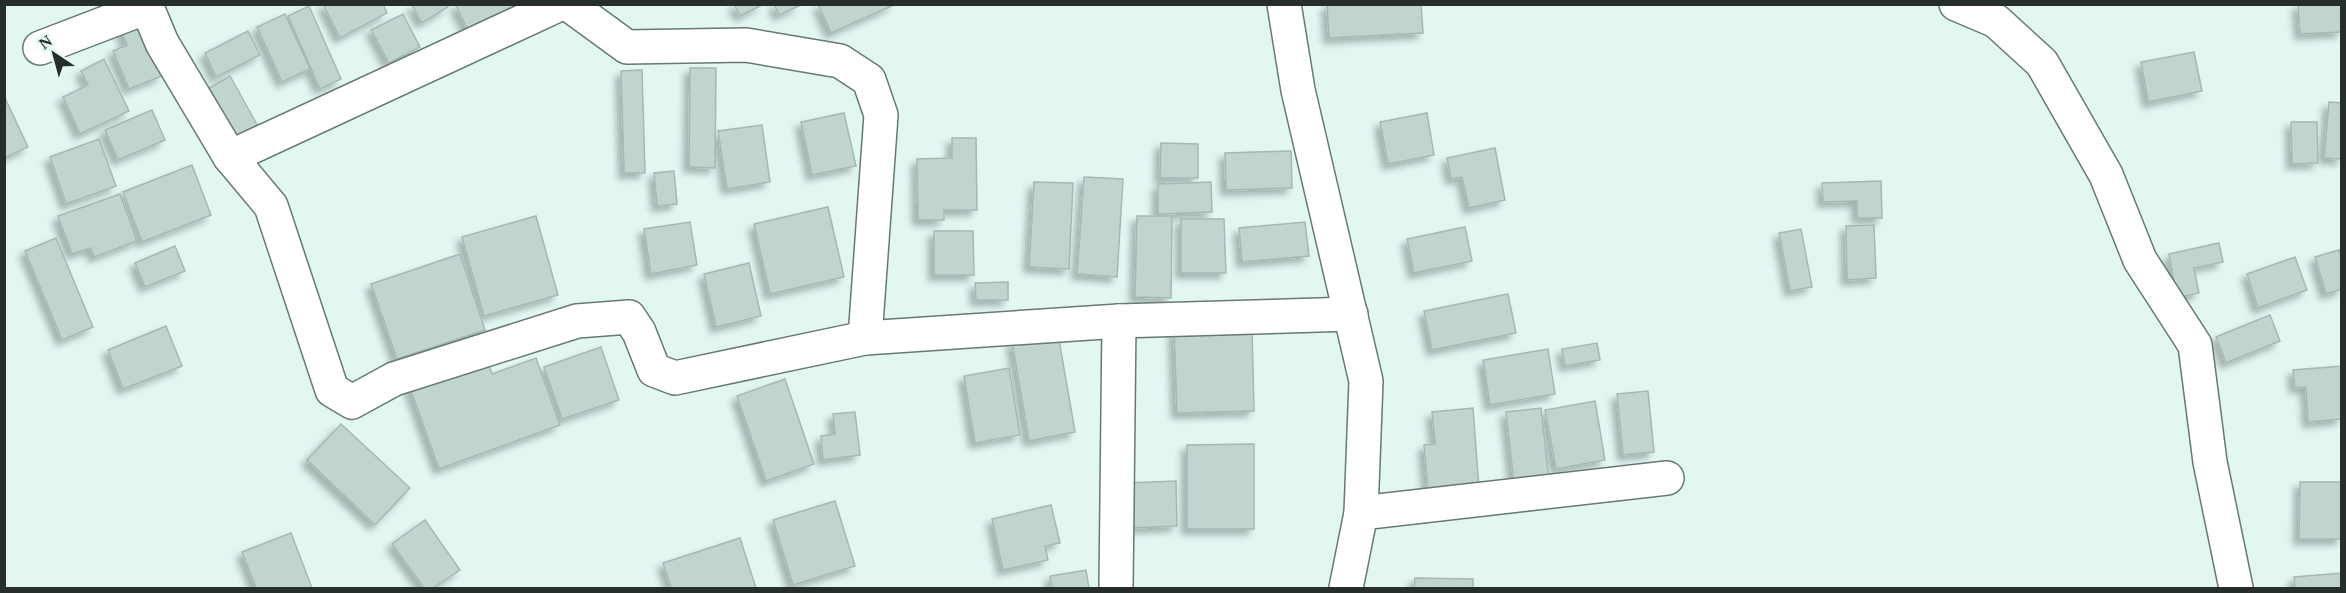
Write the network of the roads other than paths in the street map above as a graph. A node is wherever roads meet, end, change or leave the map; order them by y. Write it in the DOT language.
graph roads {
  1 [pos="560,4"];
  2 [pos="568,4"];
  3 [pos="1284,4"];
  4 [pos="1956,4"];
  5 [pos="146,6"];
  6 [pos="40,48"];
  7 [pos="230,157"];
  8 [pos="1351,314"];
  9 [pos="1119,321"];
  10 [pos="865,338"];
  11 [pos="1667,478"];
  12 [pos="1361,513"];
  13 [pos="1116,588"];
  14 [pos="1346,588"];
  15 [pos="2236,588"];
  1 -- 7 [label="street"];
  2 -- 10 [label="street"];
  3 -- 8 [label="street"];
  4 -- 15 [label="street"];
  5 -- 6 [label="street"];
  5 -- 7 [label="street"];
  7 -- 10 [label="street"];
  8 -- 9 [label="street"];
  8 -- 12 [label="street"];
  9 -- 10 [label="street"];
  9 -- 13 [label="street"];
  11 -- 12 [label="street"];
  12 -- 14 [label="street"];
}
